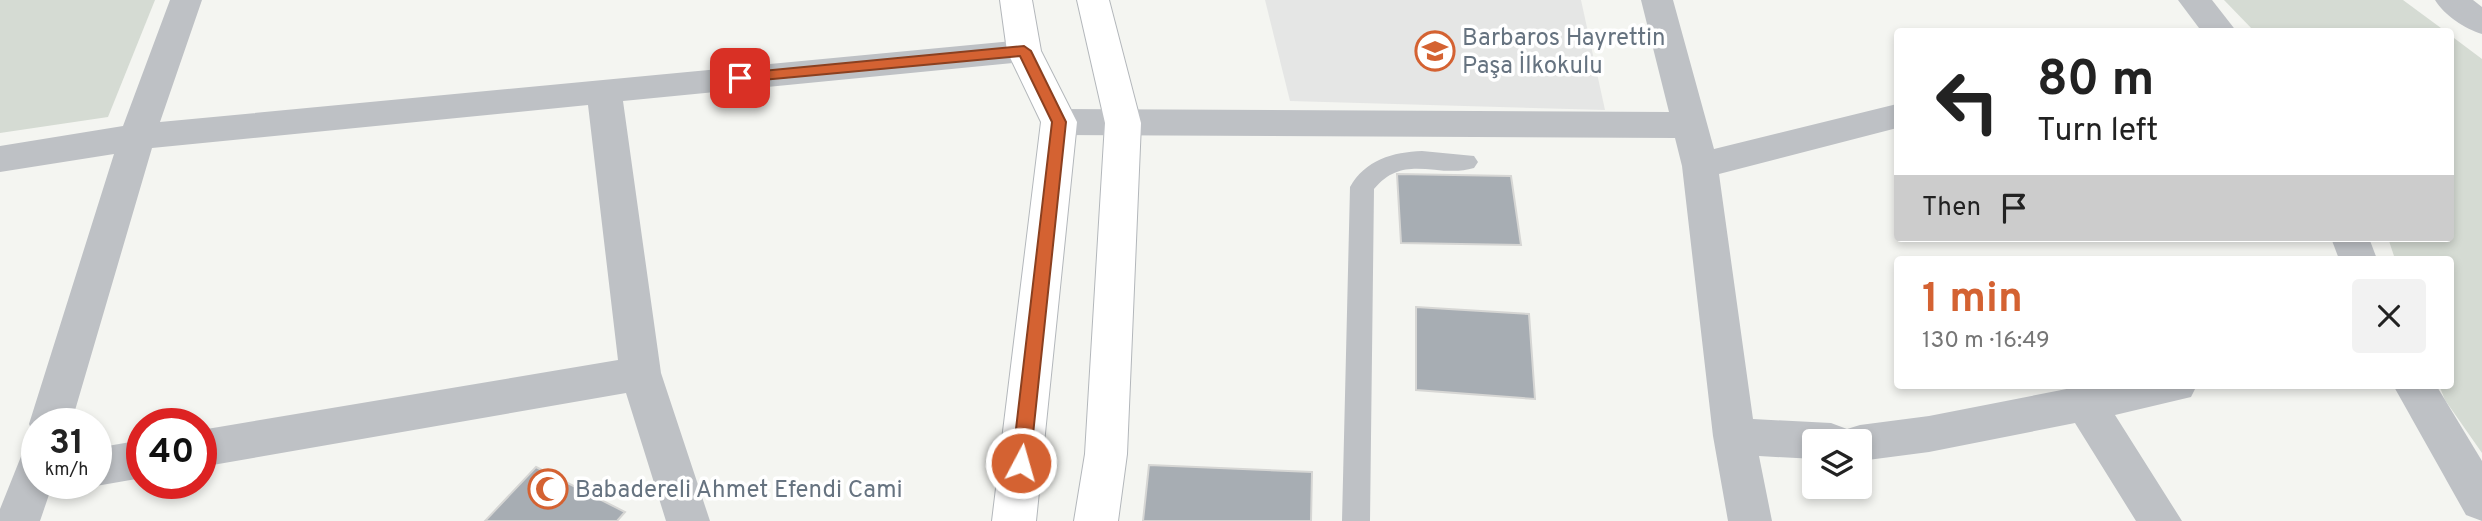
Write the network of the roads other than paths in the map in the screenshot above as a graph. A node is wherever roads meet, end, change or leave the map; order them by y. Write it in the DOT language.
graph roads {
  1 [pos="186,0"];
  2 [pos="1016,0"];
  3 [pos="1093,0"];
  4 [pos="1657,0"];
  5 [pos="2194,0"];
  6 [pos="2451,0"];
  7 [pos="2482,23"];
  8 [pos="2218,28"];
  9 [pos="1024,51"];
  10 [pos="604,91"];
  11 [pos="1894,117"];
  12 [pos="1059,122"];
  13 [pos="1123,123"];
  14 [pos="1688,125"];
  15 [pos="137,137"];
  16 [pos="0,159"];
  17 [pos="1466,162"];
  18 [pos="1700,166"];
  19 [pos="640,373"];
  20 [pos="2156,389"];
  21 [pos="2416,389"];
  22 [pos="2085,403"];
  23 [pos="55,408"];
  24 [pos="1734,436"];
  25 [pos="1802,440"];
  26 [pos="1872,441"];
  27 [pos="217,446"];
  28 [pos="26,499"];
  29 [pos="2482,501"];
  30 [pos="18,521"];
  31 [pos="688,521"];
  32 [pos="1014,521"];
  33 [pos="1096,521"];
  34 [pos="1356,521"];
  35 [pos="1750,521"];
  36 [pos="2160,521"];
  1 -- 15 [label="street"];
  2 -- 9 [label="street"];
  3 -- 13 [label="street"];
  4 -- 14 [label="street"];
  5 -- 8 [label="street"];
  6 -- 7 [label="street"];
  9 -- 10 [label="street"];
  9 -- 12 [label="street"];
  10 -- 15 [label="street"];
  10 -- 19 [label="street"];
  11 -- 18 [label="street"];
  12 -- 13 [label="street"];
  12 -- 32 [label="street"];
  13 -- 14 [label="street"];
  13 -- 33 [label="street"];
  14 -- 18 [label="street"];
  15 -- 16 [label="street"];
  15 -- 23 [label="street"];
  17 -- 34 [label="lane"];
  18 -- 24 [label="street"];
  19 -- 27 [label="street"];
  19 -- 31 [label="street"];
  20 -- 22 [label="street"];
  21 -- 29 [label="street"];
  22 -- 26 [label="street"];
  22 -- 36 [label="street"];
  24 -- 25 [label="street"];
  24 -- 35 [label="street"];
  28 -- 30 [label="street"];
}
